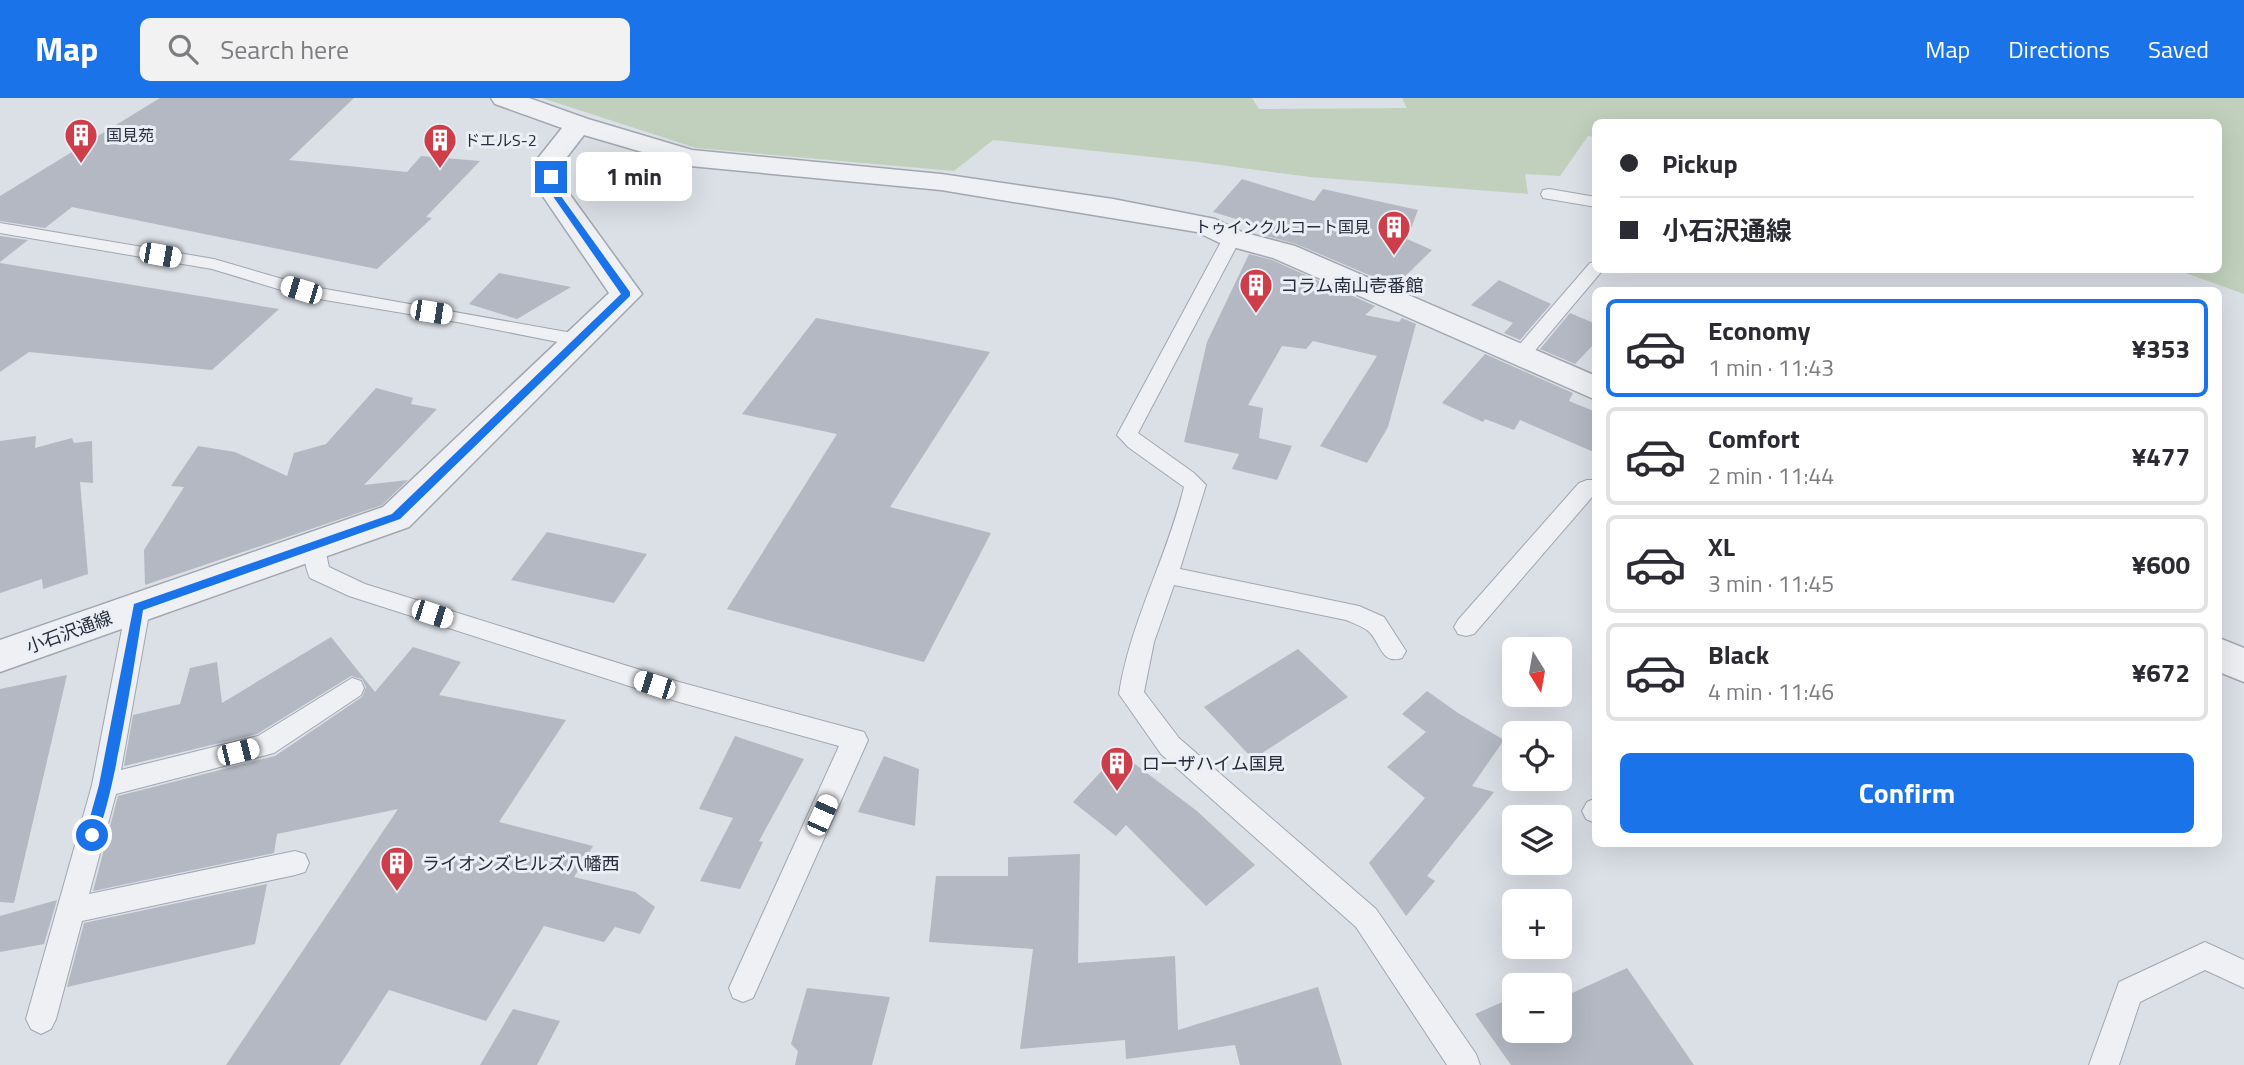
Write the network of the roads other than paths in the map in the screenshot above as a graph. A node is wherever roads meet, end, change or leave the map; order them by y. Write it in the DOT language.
graph roads {
  1 [pos="504,98"];
  2 [pos="579,125"];
  3 [pos="1549,194"];
  4 [pos="1592,201"];
  5 [pos="0,228"];
  6 [pos="1232,238"];
  7 [pos="1592,272"];
  8 [pos="578,340"];
  9 [pos="1520,356"];
  10 [pos="1592,387"];
  11 [pos="1592,488"];
  12 [pos="315,545"];
  13 [pos="1168,575"];
  14 [pos="138,608"];
  15 [pos="1466,627"];
  16 [pos="1394,651"];
  17 [pos="2222,655"];
  18 [pos="0,656"];
  19 [pos="2244,666"];
  20 [pos="352,688"];
  21 [pos="106,785"];
  22 [pos="295,863"];
  23 [pos="70,911"];
  24 [pos="2244,974"];
  25 [pos="743,988"];
  26 [pos="41,1019"];
  27 [pos="1465,1065"];
  28 [pos="2104,1065"];
  1 -- 2 [label="street"];
  2 -- 6 [label="street"];
  2 -- 8 [label="street, 小石沢通線"];
  3 -- 4 [label="lane"];
  5 -- 8 [label="lane"];
  6 -- 9 [label="street"];
  6 -- 13 [label="lane"];
  7 -- 9 [label="lane"];
  8 -- 12 [label="street, 小石沢通線"];
  9 -- 10 [label="street"];
  11 -- 15 [label="lane"];
  12 -- 14 [label="street, 小石沢通線"];
  12 -- 25 [label="lane"];
  13 -- 16 [label="lane"];
  13 -- 27 [label="lane"];
  14 -- 18 [label="street, 小石沢通線"];
  14 -- 21 [label="lane"];
  17 -- 19 [label="street"];
  20 -- 21 [label="lane"];
  21 -- 23 [label="lane"];
  22 -- 23 [label="lane"];
  23 -- 26 [label="lane"];
  24 -- 28 [label="lane"];
}
